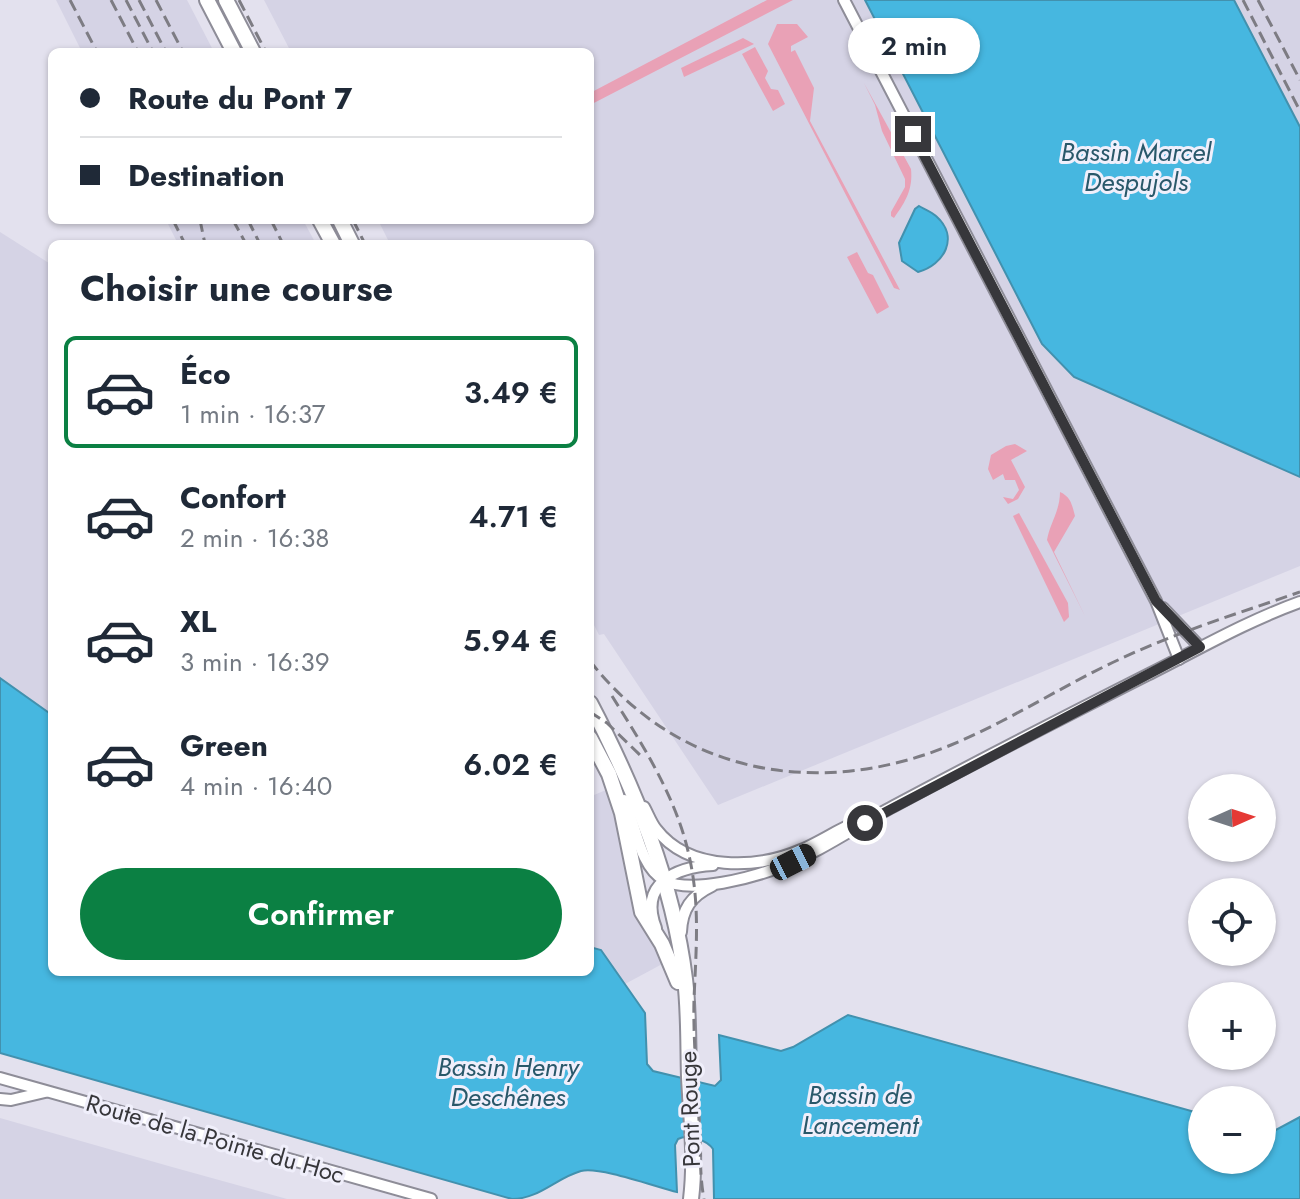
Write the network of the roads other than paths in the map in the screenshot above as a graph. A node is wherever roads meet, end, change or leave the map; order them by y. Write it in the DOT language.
graph roads {
  1 [pos="207,0"];
  2 [pos="226,0"];
  3 [pos="844,0"];
  4 [pos="232,48"];
  5 [pos="251,48"];
  6 [pos="1156,601"];
  7 [pos="1300,602"];
  8 [pos="1200,647"];
  9 [pos="1179,659"];
  10 [pos="594,711"];
  11 [pos="604,730"];
  12 [pos="594,746"];
  13 [pos="609,774"];
  14 [pos="881,813"];
  15 [pos="735,863"];
  16 [pos="664,880"];
  17 [pos="723,882"];
  18 [pos="662,944"];
  19 [pos="685,982"];
  20 [pos="686,1009"];
  21 [pos="0,1078"];
  22 [pos="46,1091"];
  23 [pos="0,1099"];
  24 [pos="693,1195"];
  25 [pos="431,1199"];
  1 -- 4 [label="main road"];
  2 -- 5 [label="main road"];
  3 -- 6 [label="street"];
  6 -- 8 [label="street"];
  6 -- 9 [label="street"];
  7 -- 8 [label="street"];
  8 -- 9 [label="street"];
  9 -- 14 [label="street"];
  10 -- 11 [label="main road"];
  11 -- 15 [label="street"];
  11 -- 16 [label="main road"];
  12 -- 13 [label="main road"];
  13 -- 16 [label="street"];
  13 -- 18 [label="main road"];
  14 -- 15 [label="street"];
  14 -- 17 [label="street"];
  15 -- 16 [label="street"];
  16 -- 17 [label="street"];
  16 -- 18 [label="street"];
  16 -- 19 [label="main road"];
  17 -- 19 [label="street"];
  18 -- 20 [label="main road"];
  19 -- 20 [label="main road"];
  20 -- 24 [label="main road, Pont Rouge"];
  21 -- 22 [label="street, Route de la Pointe du Hoc"];
  22 -- 23 [label="street"];
  22 -- 25 [label="street, Route de la Pointe du Hoc"];
}
